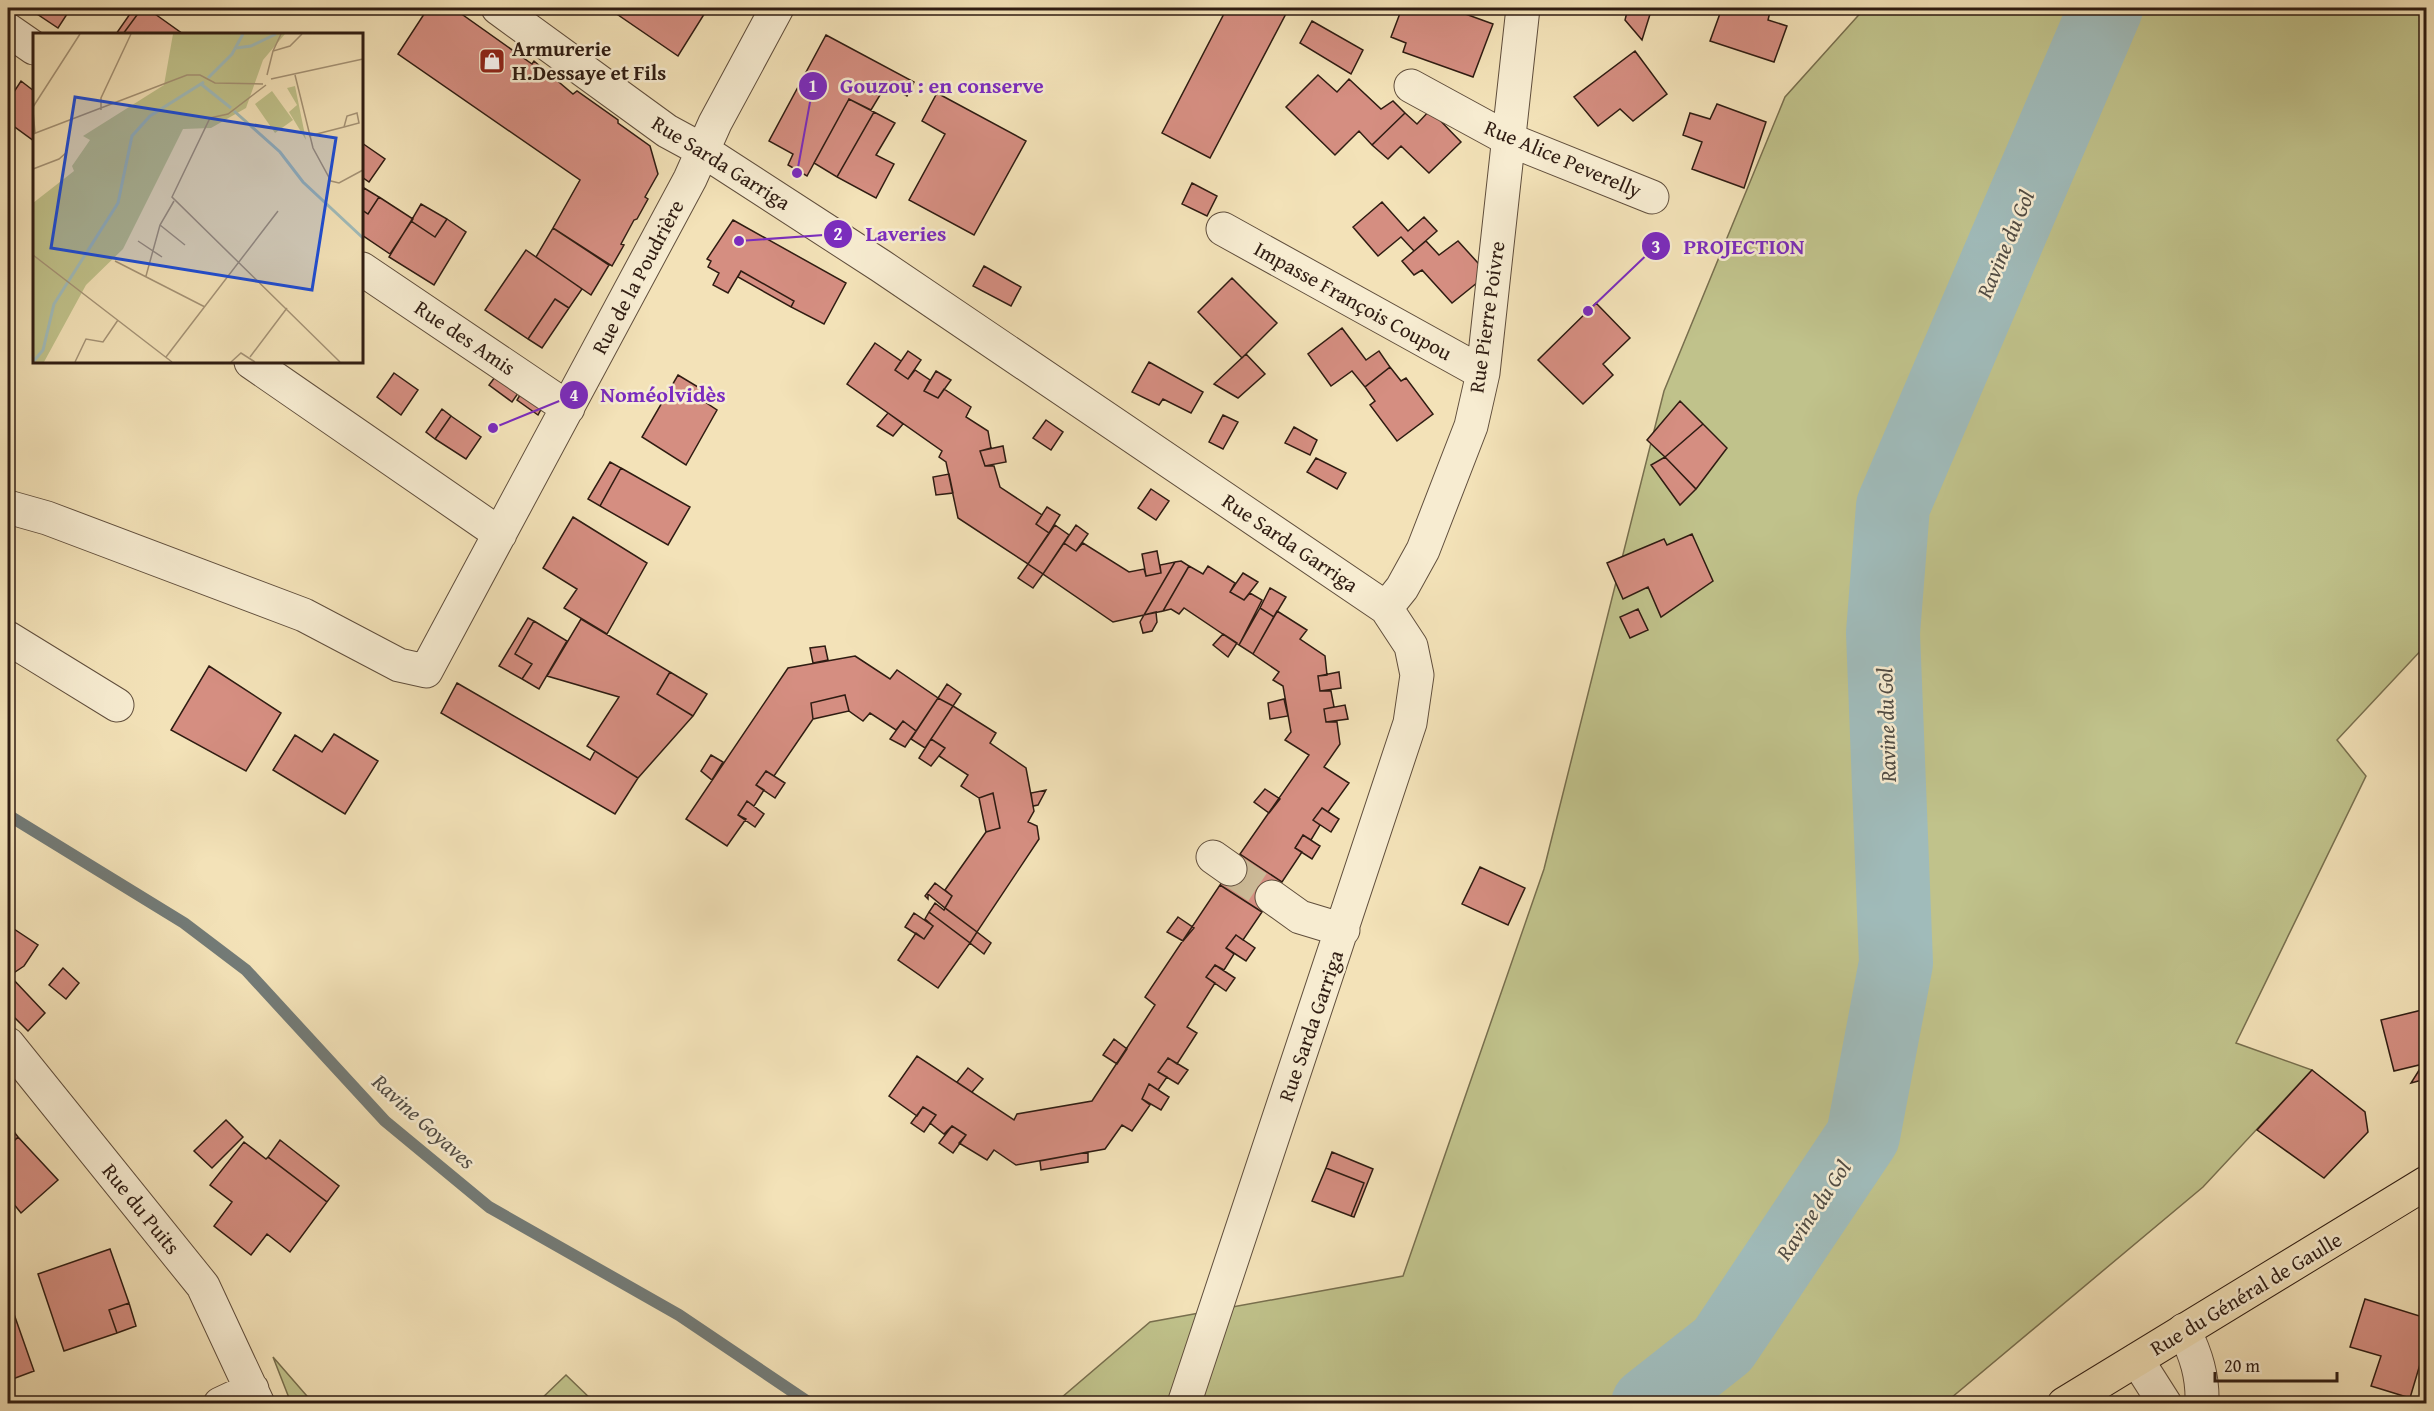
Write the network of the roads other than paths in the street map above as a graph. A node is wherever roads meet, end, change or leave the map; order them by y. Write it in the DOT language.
graph roads {
  1 [pos="498,8"];
  2 [pos="777,8"];
  3 [pos="1523,8"];
  4 [pos="8,30"];
  5 [pos="33,47"];
  6 [pos="1411,86"];
  7 [pos="1510,140"];
  8 [pos="702,150"];
  9 [pos="1652,197"];
  10 [pos="1223,229"];
  11 [pos="363,270"];
  12 [pos="252,363"];
  13 [pos="1483,373"];
  14 [pos="568,408"];
  15 [pos="8,507"];
  16 [pos="500,534"];
  17 [pos="1386,608"];
  18 [pos="8,638"];
  19 [pos="117,705"];
  20 [pos="1272,897"];
  21 [pos="1343,930"];
  22 [pos="8,1044"];
  23 [pos="2427,1183"];
  24 [pos="2184,1330"];
  25 [pos="2137,1360"];
  26 [pos="255,1396"];
  27 [pos="220,1404"];
  28 [pos="1184,1404"];
  29 [pos="2064,1404"];
  30 [pos="2165,1404"];
  31 [pos="2202,1404"];
  1 -- 8 [label="street, Rue Sarda Garriga"];
  2 -- 8 [label="street, Rue de la Poudrière"];
  3 -- 7 [label="street, Rue Pierre Poivre"];
  4 -- 5 [label="street"];
  6 -- 7 [label="street, Rue Alice Peverelly"];
  7 -- 9 [label="street, Rue Alice Peverelly"];
  7 -- 13 [label="street, Rue Pierre Poivre"];
  8 -- 14 [label="street, Rue de la Poudrière"];
  8 -- 17 [label="street, Rue Sarda Garriga"];
  10 -- 13 [label="street, Impasse François Coupou"];
  11 -- 14 [label="street, Rue des Amis"];
  12 -- 16 [label="street"];
  13 -- 17 [label="street, Rue Pierre Poivre"];
  14 -- 16 [label="street, Rue de la Poudrière"];
  15 -- 16 [label="street, Rue de la Poudrière"];
  17 -- 21 [label="street, Rue Sarda Garriga"];
  18 -- 19 [label="street"];
  20 -- 21 [label="street"];
  21 -- 28 [label="street, Rue Sarda Garriga"];
  22 -- 26 [label="street, Rue du Puits"];
  23 -- 24 [label="main road, Rue du Général de Gaulle"];
  24 -- 25 [label="main road, Rue du Général de Gaulle"];
  24 -- 31 [label="street"];
  25 -- 29 [label="main road, Rue du Général de Gaulle"];
  25 -- 30 [label="street"];
  26 -- 27 [label="street, Rue du Puits"];
}
